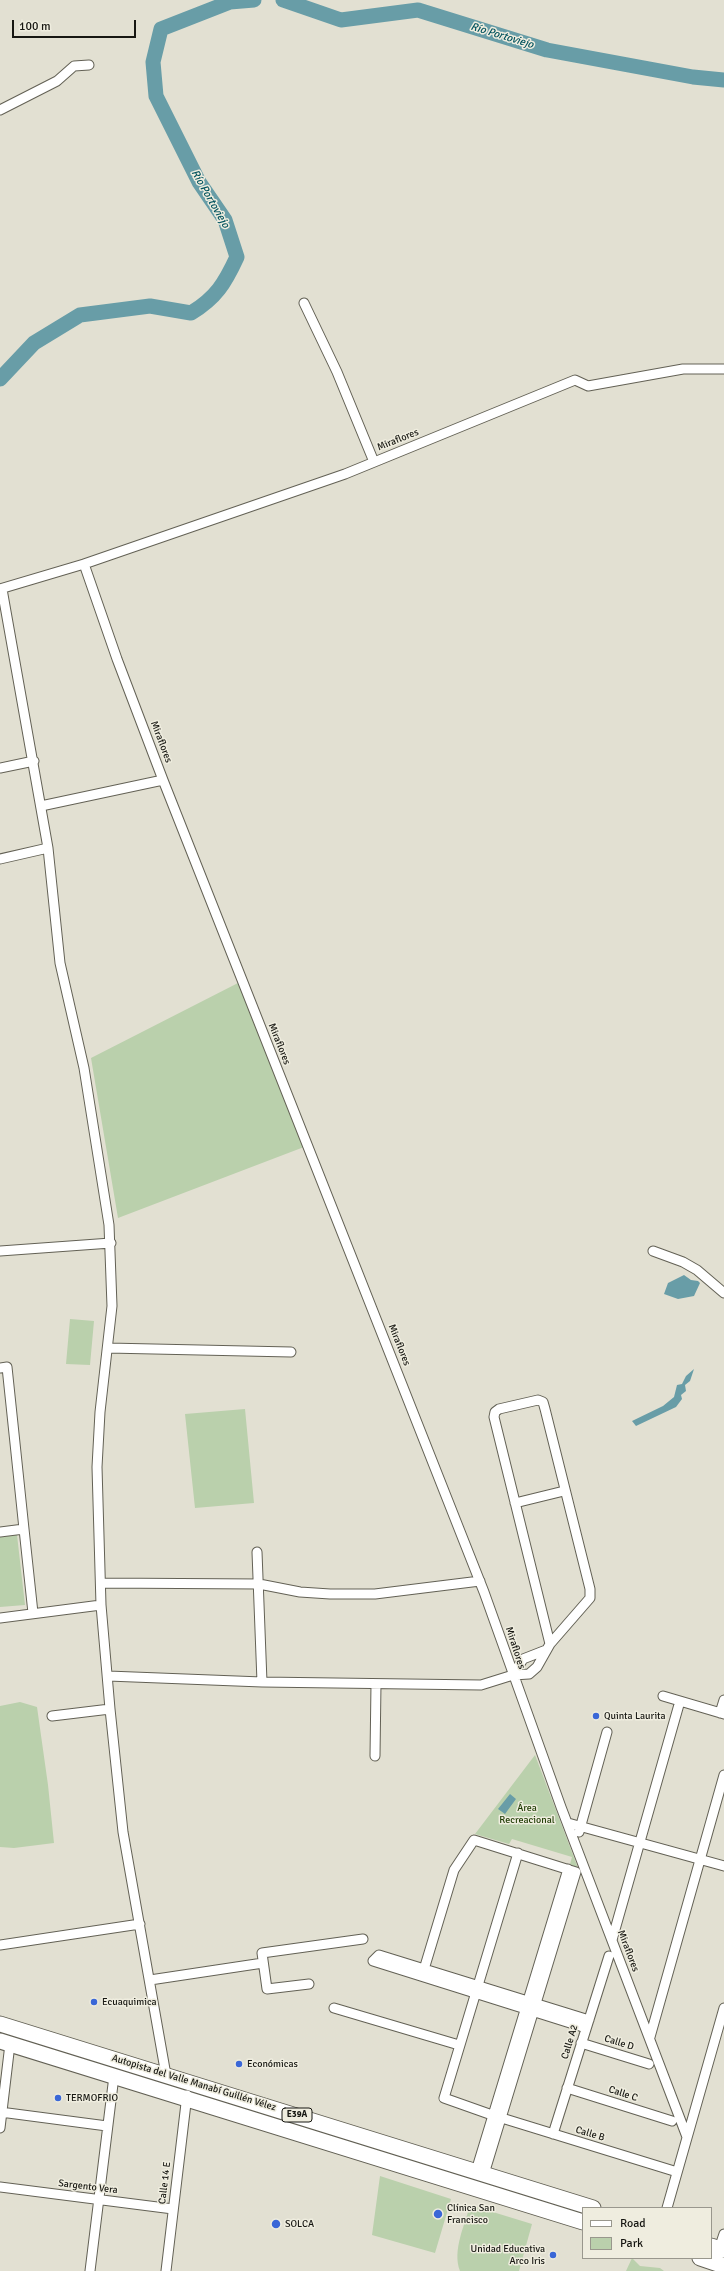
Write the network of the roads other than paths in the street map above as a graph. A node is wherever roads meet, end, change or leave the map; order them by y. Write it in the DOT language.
graph roads {
  1 [pos="89,65"];
  2 [pos="0,110"];
  3 [pos="304,303"];
  4 [pos="724,369"];
  5 [pos="374,462"];
  6 [pos="84,564"];
  7 [pos="1,589"];
  8 [pos="34,761"];
  9 [pos="0,768"];
  10 [pos="163,780"];
  11 [pos="41,806"];
  12 [pos="48,848"];
  13 [pos="0,859"];
  14 [pos="111,1243"];
  15 [pos="0,1251"];
  16 [pos="653,1251"];
  17 [pos="724,1294"];
  18 [pos="108,1348"];
  19 [pos="291,1352"];
  20 [pos="0,1368"];
  21 [pos="564,1491"];
  22 [pos="514,1503"];
  23 [pos="24,1529"];
  24 [pos="0,1532"];
  25 [pos="257,1552"];
  26 [pos="480,1581"];
  27 [pos="101,1583"];
  28 [pos="259,1584"];
  29 [pos="101,1605"];
  30 [pos="34,1613"];
  31 [pos="0,1618"];
  32 [pos="548,1647"];
  33 [pos="513,1675"];
  34 [pos="108,1676"];
  35 [pos="262,1682"];
  36 [pos="376,1684"];
  37 [pos="663,1696"];
  38 [pos="724,1700"];
  39 [pos="680,1701"];
  40 [pos="110,1709"];
  41 [pos="722,1713"];
  42 [pos="52,1716"];
  43 [pos="607,1732"];
  44 [pos="376,1756"];
  45 [pos="724,1775"];
  46 [pos="568,1823"];
  47 [pos="580,1827"];
  48 [pos="576,1843"];
  49 [pos="640,1843"];
  50 [pos="518,1853"];
  51 [pos="700,1860"];
  52 [pos="724,1866"];
  53 [pos="140,1924"];
  54 [pos="363,1940"];
  55 [pos="612,1940"];
  56 [pos="0,1945"];
  57 [pos="609,1956"];
  58 [pos="263,1963"];
  59 [pos="150,1980"];
  60 [pos="309,1984"];
  61 [pos="477,1988"];
  62 [pos="531,2006"];
  63 [pos="334,2008"];
  64 [pos="724,2008"];
  65 [pos="0,2024"];
  66 [pos="587,2024"];
  67 [pos="650,2037"];
  68 [pos="5,2042"];
  69 [pos="581,2043"];
  70 [pos="459,2045"];
  71 [pos="649,2064"];
  72 [pos="166,2075"];
  73 [pos="114,2076"];
  74 [pos="191,2083"];
  75 [pos="567,2088"];
  76 [pos="187,2097"];
  77 [pos="1,2112"];
  78 [pos="496,2116"];
  79 [pos="672,2121"];
  80 [pos="107,2126"];
  81 [pos="0,2128"];
  82 [pos="553,2134"];
  83 [pos="687,2137"];
  84 [pos="379,2141"];
  85 [pos="378,2158"];
  86 [pos="674,2171"];
  87 [pos="480,2172"];
  88 [pos="0,2187"];
  89 [pos="98,2200"];
  90 [pos="590,2207"];
  91 [pos="667,2207"];
  92 [pos="173,2209"];
  93 [pos="582,2222"];
  94 [pos="720,2244"];
  95 [pos="703,2259"];
  96 [pos="720,2264"];
  97 [pos="90,2271"];
  98 [pos="166,2271"];
  1 -- 2 [label="street"];
  3 -- 5 [label="street"];
  4 -- 5 [label="street, Miraflores"];
  5 -- 6 [label="street, Miraflores"];
  6 -- 7 [label="street, Miraflores"];
  6 -- 10 [label="street, Miraflores"];
  7 -- 8 [label="street"];
  8 -- 9 [label="street"];
  8 -- 11 [label="street"];
  10 -- 11 [label="street"];
  10 -- 26 [label="street, Miraflores"];
  11 -- 12 [label="street"];
  12 -- 13 [label="street"];
  12 -- 14 [label="street"];
  14 -- 15 [label="street"];
  14 -- 18 [label="street"];
  16 -- 17 [label="street"];
  18 -- 19 [label="street"];
  18 -- 27 [label="street"];
  20 -- 23 [label="street"];
  21 -- 22 [label="street"];
  21 -- 22 [label="street"];
  21 -- 32 [label="street"];
  22 -- 32 [label="street"];
  23 -- 24 [label="street"];
  23 -- 30 [label="street"];
  25 -- 28 [label="street"];
  26 -- 28 [label="street"];
  26 -- 33 [label="street, Miraflores"];
  27 -- 28 [label="street"];
  27 -- 29 [label="street"];
  28 -- 35 [label="street"];
  29 -- 30 [label="street"];
  29 -- 34 [label="street"];
  30 -- 31 [label="street"];
  32 -- 33 [label="street"];
  32 -- 33 [label="street"];
  33 -- 36 [label="street"];
  33 -- 46 [label="street, Miraflores"];
  34 -- 35 [label="street"];
  34 -- 40 [label="street"];
  35 -- 36 [label="street"];
  36 -- 44 [label="street"];
  37 -- 39 [label="street"];
  38 -- 41 [label="street"];
  39 -- 41 [label="street"];
  39 -- 49 [label="street"];
  40 -- 42 [label="street"];
  40 -- 53 [label="street"];
  43 -- 47 [label="street"];
  45 -- 51 [label="street"];
  46 -- 47 [label="street"];
  46 -- 48 [label="street, Miraflores"];
  47 -- 48 [label="street"];
  47 -- 49 [label="street"];
  48 -- 55 [label="street, Miraflores"];
  49 -- 51 [label="street"];
  49 -- 55 [label="street"];
  50 -- 61 [label="street"];
  50 -- 61 [label="street"];
  50 -- 62 [label="street"];
  51 -- 52 [label="street"];
  51 -- 67 [label="street"];
  53 -- 56 [label="street"];
  53 -- 59 [label="street"];
  54 -- 58 [label="street"];
  55 -- 67 [label="street, Miraflores"];
  57 -- 66 [label="street, Calle A2"];
  58 -- 59 [label="street"];
  58 -- 60 [label="street"];
  59 -- 72 [label="street"];
  61 -- 62 [label="street"];
  61 -- 70 [label="street"];
  62 -- 66 [label="street"];
  62 -- 78 [label="street"];
  63 -- 70 [label="street"];
  64 -- 83 [label="street"];
  65 -- 72 [label="main road, Autopista del Valle Manabí Guillén Vélez / E39A"];
  66 -- 69 [label="street, Calle A2"];
  67 -- 83 [label="street, Miraflores"];
  68 -- 73 [label="main road, Autopista del Valle Manabí Guillén Vélez / E39A"];
  68 -- 77 [label="street"];
  69 -- 71 [label="street, Calle D"];
  69 -- 75 [label="street, Calle A2"];
  70 -- 78 [label="street, Calle B"];
  72 -- 74 [label="main road, Autopista del Valle Manabí Guillén Vélez / E39A"];
  73 -- 76 [label="main road, Autopista del Valle Manabí Guillén Vélez / E39A"];
  73 -- 80 [label="street"];
  74 -- 76 [label="street, Calle 14 E"];
  74 -- 84 [label="main road, Autopista del Valle Manabí Guillén Vélez / E39A"];
  75 -- 79 [label="street, Calle C"];
  75 -- 82 [label="street, Calle A2"];
  76 -- 85 [label="main road, Autopista del Valle Manabí Guillén Vélez / E39A"];
  76 -- 92 [label="street, Calle 14 E"];
  77 -- 80 [label="street"];
  77 -- 81 [label="street"];
  78 -- 82 [label="street, Calle B"];
  78 -- 87 [label="street"];
  80 -- 89 [label="street"];
  82 -- 86 [label="street, Calle B"];
  83 -- 91 [label="street"];
  84 -- 85 [label="main road"];
  84 -- 87 [label="main road, Autopista del Valle Manabí Guillén Vélez / E39A"];
  85 -- 93 [label="main road, Autopista del Valle Manabí Guillén Vélez / E39A"];
  87 -- 90 [label="main road, Autopista del Valle Manabí Guillén Vélez / E39A"];
  88 -- 89 [label="street, Sargento Vera"];
  89 -- 92 [label="street, Sargento Vera"];
  89 -- 97 [label="street"];
  92 -- 98 [label="street, Calle 14 E"];
  94 -- 96 [label="street"];
  95 -- 96 [label="main road"];
}
